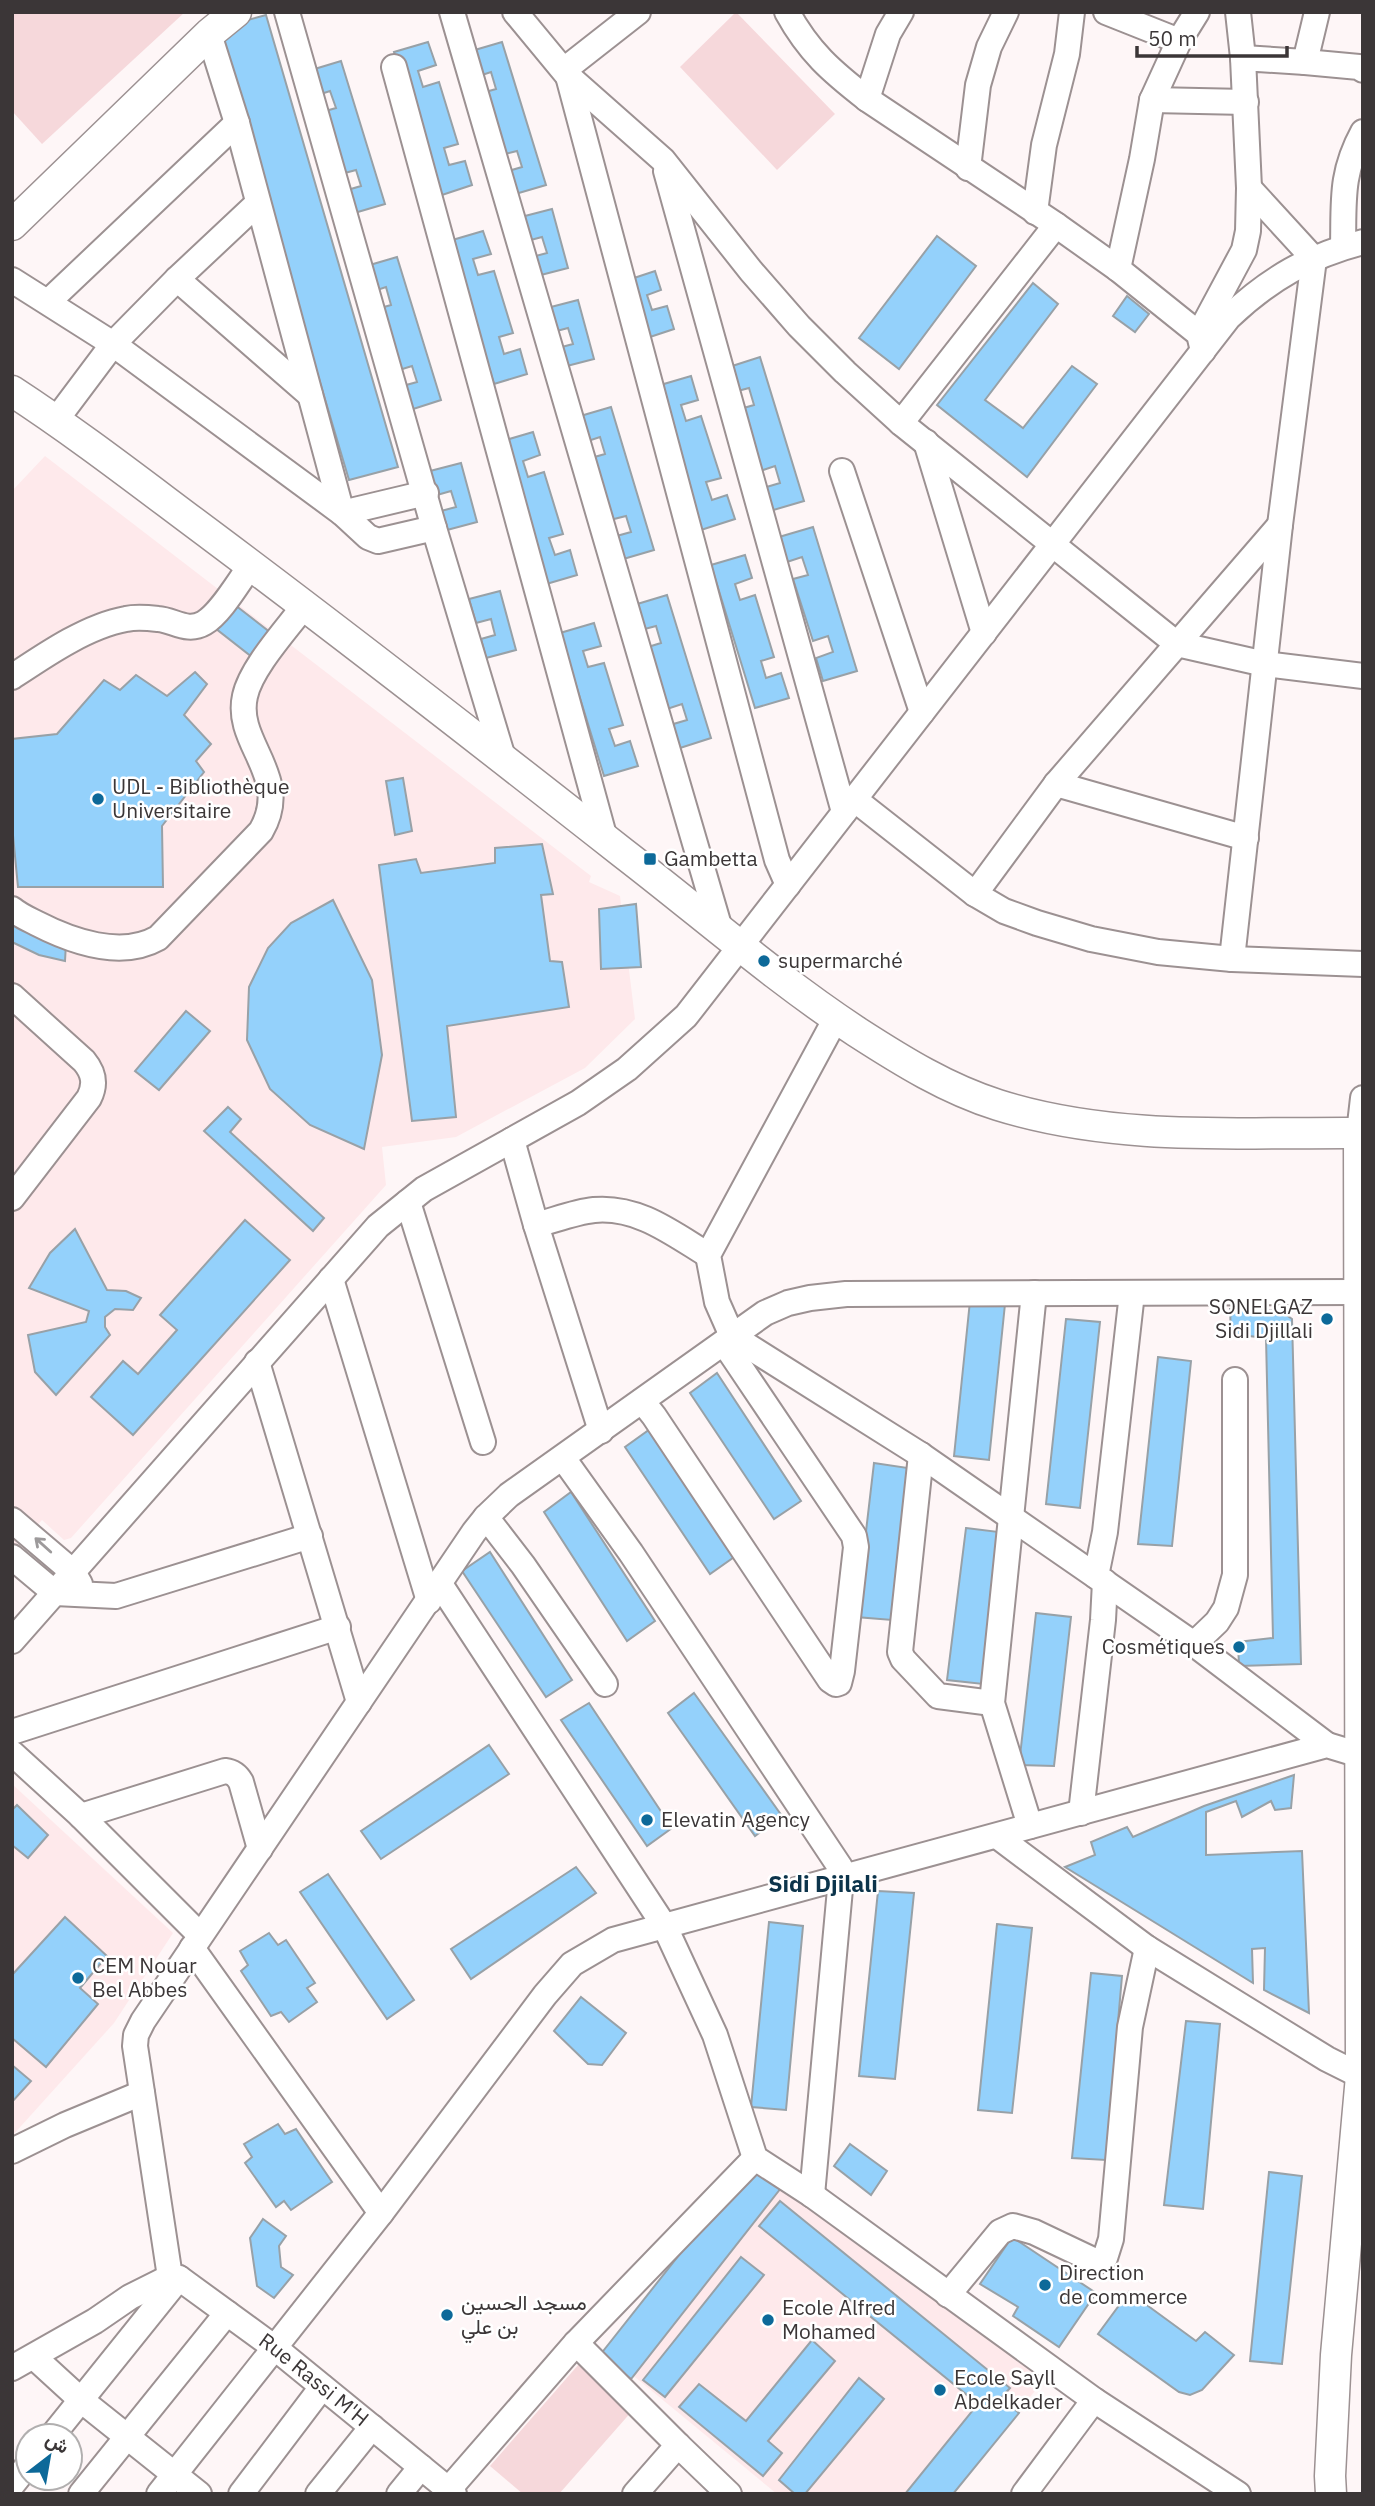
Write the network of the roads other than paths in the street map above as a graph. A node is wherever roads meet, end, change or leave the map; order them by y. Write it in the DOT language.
graph roads {
  1 [pos="236,12"];
  2 [pos="287,12"];
  3 [pos="452,12"];
  4 [pos="515,12"];
  5 [pos="638,12"];
  6 [pos="787,12"];
  7 [pos="807,12"];
  8 [pos="901,12"];
  9 [pos="1006,12"];
  10 [pos="1072,12"];
  11 [pos="1107,12"];
  12 [pos="1196,12"];
  13 [pos="1238,12"];
  14 [pos="1317,12"];
  15 [pos="209,34"];
  16 [pos="802,39"];
  17 [pos="1179,41"];
  18 [pos="1243,58"];
  19 [pos="1305,62"];
  20 [pos="394,67"];
  21 [pos="1363,70"];
  22 [pos="566,73"];
  23 [pos="867,99"];
  24 [pos="1152,100"];
  25 [pos="1246,102"];
  26 [pos="237,123"];
  27 [pos="1363,132"];
  28 [pos="663,160"];
  29 [pos="968,168"];
  30 [pos="1249,188"];
  31 [pos="258,204"];
  32 [pos="1046,218"];
  33 [pos="12,225"];
  34 [pos="1353,245"];
  35 [pos="1314,259"];
  36 [pos="1118,269"];
  37 [pos="177,279"];
  38 [pos="12,280"];
  39 [pos="48,302"];
  40 [pos="1201,342"];
  41 [pos="113,344"];
  42 [pos="12,391"];
  43 [pos="310,395"];
  44 [pos="56,420"];
  45 [pos="901,423"];
  46 [pos="926,442"];
  47 [pos="842,471"];
  48 [pos="426,493"];
  49 [pos="342,513"];
  50 [pos="1280,525"];
  51 [pos="434,528"];
  52 [pos="1053,543"];
  53 [pos="251,565"];
  54 [pos="304,606"];
  55 [pos="984,633"];
  56 [pos="1177,644"];
  57 [pos="1265,664"];
  58 [pos="1363,676"];
  59 [pos="12,677"];
  60 [pos="922,712"];
  61 [pos="504,761"];
  62 [pos="1056,784"];
  63 [pos="849,806"];
  64 [pos="1246,838"];
  65 [pos="605,839"];
  66 [pos="788,885"];
  67 [pos="975,894"];
  68 [pos="12,909"];
  69 [pos="730,938"];
  70 [pos="1232,959"];
  71 [pos="1363,964"];
  72 [pos="12,996"];
  73 [pos="836,1018"];
  74 [pos="1363,1098"];
  75 [pos="1361,1133"];
  76 [pos="512,1140"];
  77 [pos="12,1198"];
  78 [pos="408,1202"];
  79 [pos="536,1225"];
  80 [pos="708,1255"];
  81 [pos="331,1279"];
  82 [pos="1360,1292"];
  83 [pos="1034,1293"];
  84 [pos="1132,1293"];
  85 [pos="728,1340"];
  86 [pos="257,1362"];
  87 [pos="1236,1380"];
  88 [pos="642,1401"];
  89 [pos="1361,1415"];
  90 [pos="601,1431"];
  91 [pos="483,1442"];
  92 [pos="921,1455"];
  93 [pos="564,1458"];
  94 [pos="1009,1516"];
  95 [pos="486,1517"];
  96 [pos="12,1520"];
  97 [pos="310,1536"];
  98 [pos="12,1557"];
  99 [pos="73,1572"];
  100 [pos="1100,1579"];
  101 [pos="435,1592"];
  102 [pos="55,1593"];
  103 [pos="86,1594"];
  104 [pos="338,1627"];
  105 [pos="12,1641"];
  106 [pos="1194,1644"];
  107 [pos="605,1684"];
  108 [pos="1361,1687"];
  109 [pos="359,1702"];
  110 [pos="992,1703"];
  111 [pos="12,1732"];
  112 [pos="1327,1745"];
  113 [pos="12,1753"];
  114 [pos="1360,1755"];
  115 [pos="1081,1813"];
  116 [pos="81,1816"];
  117 [pos="1030,1826"];
  118 [pos="996,1836"];
  119 [pos="260,1849"];
  120 [pos="841,1878"];
  121 [pos="665,1927"];
  122 [pos="196,1941"];
  123 [pos="1147,1948"];
  124 [pos="1362,2023"];
  125 [pos="1362,2076"];
  126 [pos="142,2093"];
  127 [pos="12,2151"];
  128 [pos="755,2158"];
  129 [pos="812,2194"];
  130 [pos="380,2213"];
  131 [pos="174,2277"];
  132 [pos="948,2295"];
  133 [pos="227,2313"];
  134 [pos="576,2343"];
  135 [pos="275,2348"];
  136 [pos="20,2366"];
  137 [pos="323,2387"];
  138 [pos="1094,2399"];
  139 [pos="81,2400"];
  140 [pos="63,2422"];
  141 [pos="372,2427"];
  142 [pos="127,2436"];
  143 [pos="678,2445"];
  144 [pos="421,2466"];
  145 [pos="175,2474"];
  146 [pos="451,2491"];
  147 [pos="81,2494"];
  148 [pos="159,2494"];
  149 [pos="199,2494"];
  150 [pos="241,2494"];
  151 [pos="318,2494"];
  152 [pos="399,2494"];
  153 [pos="635,2494"];
  154 [pos="729,2494"];
  155 [pos="1024,2494"];
  156 [pos="1238,2494"];
  157 [pos="1331,2494"];
  1 -- 15 [label="main road"];
  2 -- 48 [label="street"];
  3 -- 69 [label="street"];
  4 -- 22 [label="street"];
  5 -- 22 [label="street"];
  6 -- 16 [label="street"];
  7 -- 16 [label="street"];
  8 -- 23 [label="street"];
  9 -- 29 [label="street"];
  10 -- 32 [label="street"];
  11 -- 17 [label="street"];
  12 -- 17 [label="street"];
  13 -- 18 [label="street"];
  14 -- 19 [label="street"];
  15 -- 26 [label="street"];
  15 -- 33 [label="main road"];
  16 -- 23 [label="street"];
  17 -- 24 [label="street"];
  18 -- 19 [label="street"];
  18 -- 25 [label="street"];
  19 -- 21 [label="street"];
  20 -- 65 [label="street"];
  22 -- 28 [label="street"];
  22 -- 66 [label="street"];
  23 -- 29 [label="street"];
  24 -- 25 [label="street"];
  24 -- 36 [label="street"];
  25 -- 30 [label="street"];
  26 -- 31 [label="street"];
  26 -- 39 [label="street"];
  27 -- 34 [label="street"];
  28 -- 45 [label="street"];
  28 -- 63 [label="street"];
  29 -- 32 [label="street"];
  30 -- 35 [label="street"];
  30 -- 40 [label="street"];
  31 -- 37 [label="street"];
  31 -- 43 [label="street"];
  32 -- 36 [label="street"];
  32 -- 45 [label="street"];
  34 -- 35 [label="street"];
  35 -- 40 [label="street"];
  35 -- 50 [label="street"];
  36 -- 40 [label="street"];
  37 -- 41 [label="street"];
  37 -- 43 [label="street"];
  38 -- 39 [label="street"];
  39 -- 41 [label="street"];
  40 -- 52 [label="street"];
  41 -- 44 [label="street"];
  41 -- 49 [label="street"];
  42 -- 44 [label="main road"];
  43 -- 49 [label="street"];
  44 -- 53 [label="main road"];
  45 -- 46 [label="street"];
  46 -- 52 [label="street"];
  46 -- 55 [label="street"];
  47 -- 60 [label="street"];
  48 -- 49 [label="street"];
  48 -- 51 [label="street"];
  49 -- 51 [label="street"];
  50 -- 56 [label="street"];
  50 -- 57 [label="street"];
  51 -- 61 [label="street"];
  52 -- 55 [label="street"];
  52 -- 56 [label="street"];
  53 -- 54 [label="main road"];
  53 -- 59 [label="street"];
  54 -- 61 [label="main road"];
  54 -- 68 [label="street"];
  55 -- 60 [label="street"];
  56 -- 57 [label="street"];
  56 -- 62 [label="street"];
  57 -- 58 [label="street"];
  57 -- 64 [label="street"];
  60 -- 63 [label="street"];
  61 -- 65 [label="main road"];
  62 -- 64 [label="street"];
  62 -- 67 [label="street"];
  63 -- 66 [label="street"];
  63 -- 67 [label="street"];
  64 -- 70 [label="street"];
  65 -- 69 [label="main road"];
  66 -- 69 [label="street"];
  67 -- 70 [label="street"];
  69 -- 73 [label="main road"];
  69 -- 76 [label="street"];
  70 -- 71 [label="street"];
  72 -- 77 [label="street"];
  73 -- 75 [label="main road"];
  73 -- 80 [label="street"];
  74 -- 75 [label="street"];
  75 -- 82 [label="main road"];
  76 -- 78 [label="street"];
  76 -- 79 [label="street"];
  78 -- 81 [label="street"];
  78 -- 91 [label="street"];
  79 -- 80 [label="street"];
  79 -- 90 [label="street"];
  80 -- 85 [label="street"];
  81 -- 86 [label="street"];
  81 -- 101 [label="street"];
  82 -- 84 [label="street"];
  82 -- 89 [label="main road"];
  83 -- 84 [label="street"];
  83 -- 85 [label="street"];
  83 -- 94 [label="street"];
  84 -- 100 [label="street"];
  85 -- 88 [label="street"];
  85 -- 88 [label="street"];
  85 -- 92 [label="street"];
  86 -- 97 [label="street"];
  86 -- 99 [label="street"];
  87 -- 106 [label="street"];
  88 -- 90 [label="street"];
  89 -- 108 [label="main road"];
  90 -- 93 [label="street"];
  92 -- 94 [label="street"];
  92 -- 110 [label="street"];
  93 -- 95 [label="street"];
  93 -- 120 [label="street"];
  94 -- 100 [label="street"];
  94 -- 110 [label="street"];
  95 -- 101 [label="street"];
  95 -- 107 [label="street"];
  99 -- 96 [label="street, one-way"];
  97 -- 103 [label="street"];
  97 -- 104 [label="street"];
  98 -- 102 [label="street"];
  99 -- 102 [label="street"];
  99 -- 103 [label="street"];
  100 -- 106 [label="street"];
  100 -- 115 [label="street"];
  101 -- 109 [label="street"];
  101 -- 121 [label="street"];
  102 -- 103 [label="street"];
  102 -- 105 [label="street"];
  104 -- 109 [label="street"];
  104 -- 111 [label="street"];
  106 -- 112 [label="street"];
  108 -- 114 [label="main road"];
  109 -- 119 [label="street"];
  110 -- 117 [label="street"];
  112 -- 114 [label="street"];
  112 -- 115 [label="street"];
  113 -- 116 [label="street"];
  114 -- 124 [label="main road"];
  115 -- 117 [label="street"];
  116 -- 119 [label="street"];
  116 -- 122 [label="street"];
  117 -- 118 [label="street"];
  118 -- 120 [label="street"];
  118 -- 123 [label="street"];
  119 -- 122 [label="street"];
  120 -- 121 [label="street"];
  120 -- 129 [label="street"];
  121 -- 128 [label="street"];
  121 -- 130 [label="street"];
  122 -- 126 [label="street"];
  122 -- 130 [label="street"];
  123 -- 125 [label="street"];
  123 -- 132 [label="street"];
  124 -- 125 [label="main road"];
  125 -- 157 [label="main road"];
  126 -- 127 [label="street"];
  126 -- 131 [label="street"];
  128 -- 129 [label="street"];
  128 -- 134 [label="street"];
  129 -- 132 [label="street"];
  130 -- 135 [label="street"];
  131 -- 133 [label="street, Rue Rassi M'H"];
  131 -- 136 [label="street"];
  131 -- 139 [label="street"];
  132 -- 138 [label="street"];
  133 -- 135 [label="street, Rue Rassi M'H"];
  133 -- 142 [label="street"];
  134 -- 143 [label="street"];
  134 -- 146 [label="street"];
  135 -- 137 [label="street, Rue Rassi M'H"];
  135 -- 145 [label="street"];
  136 -- 139 [label="street"];
  137 -- 141 [label="street, Rue Rassi M'H"];
  137 -- 150 [label="street"];
  138 -- 155 [label="street"];
  138 -- 156 [label="street"];
  139 -- 140 [label="street"];
  139 -- 142 [label="street"];
  141 -- 144 [label="street, Rue Rassi M'H"];
  141 -- 151 [label="street"];
  142 -- 145 [label="street"];
  142 -- 147 [label="street"];
  143 -- 153 [label="street"];
  143 -- 154 [label="street"];
  144 -- 146 [label="street, Rue Rassi M'H"];
  144 -- 152 [label="street"];
  145 -- 148 [label="street"];
  145 -- 149 [label="street"];
}
